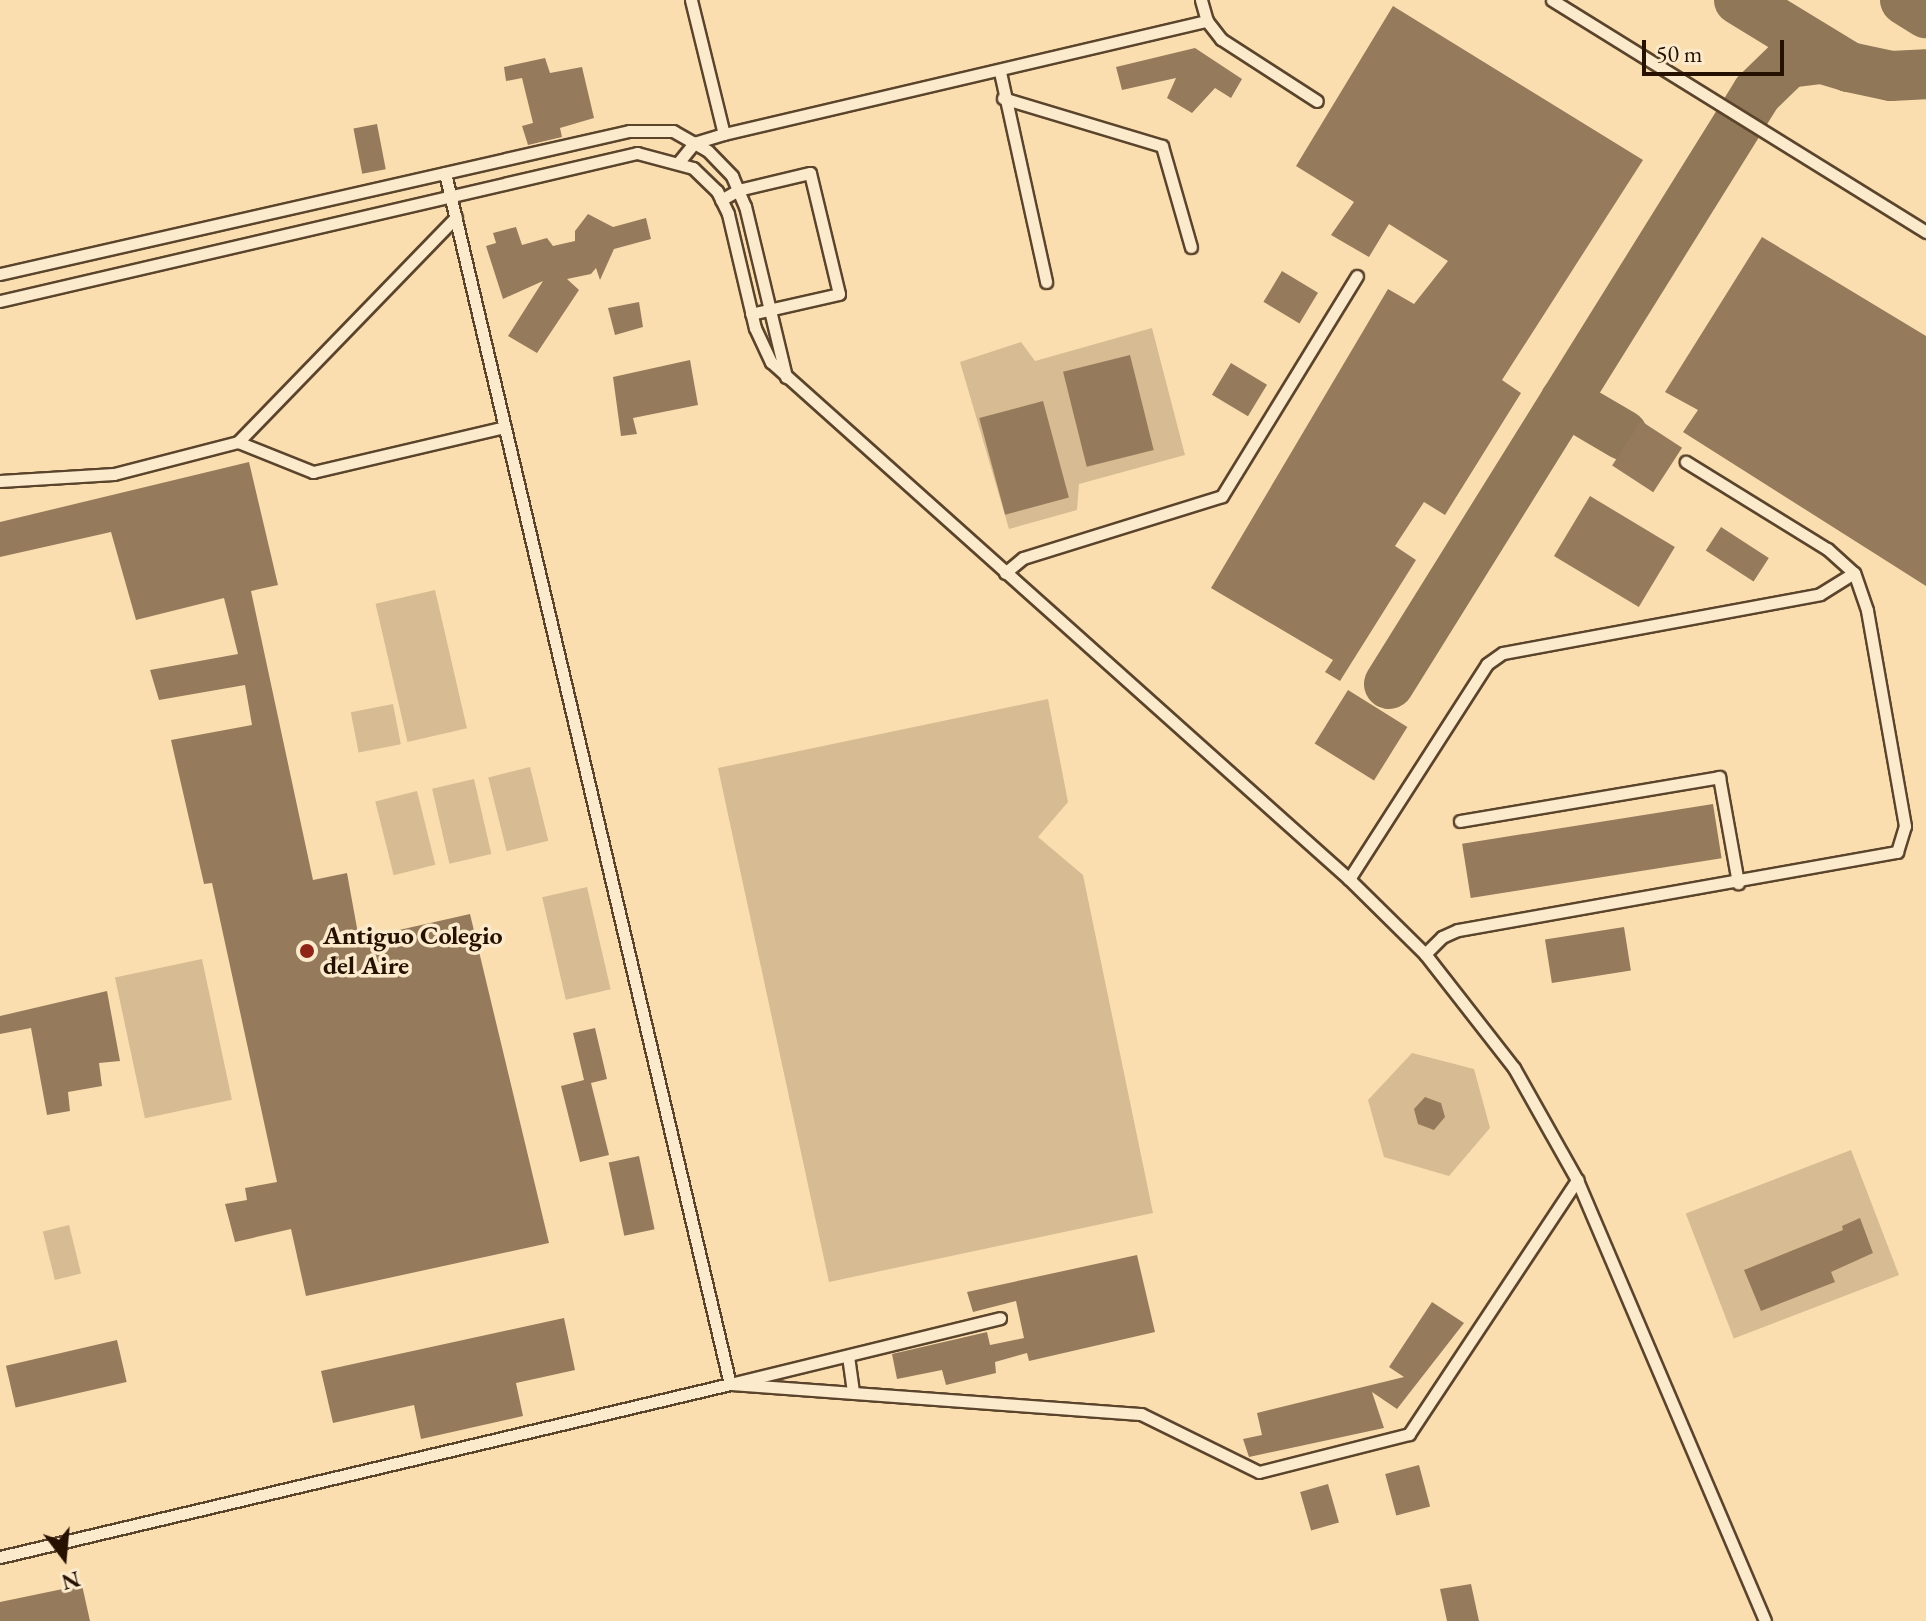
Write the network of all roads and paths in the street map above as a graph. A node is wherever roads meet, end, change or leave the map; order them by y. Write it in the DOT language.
graph roads {
  1 [pos="691,0"];
  2 [pos="1201,0"];
  3 [pos="1552,0"];
  4 [pos="1207,21"];
  5 [pos="1000,72"];
  6 [pos="1003,98"];
  7 [pos="1317,101"];
  8 [pos="724,134"];
  9 [pos="694,143"];
  10 [pos="678,163"];
  11 [pos="445,173"];
  12 [pos="738,190"];
  13 [pos="451,196"];
  14 [pos="721,200"];
  15 [pos="456,217"];
  16 [pos="1926,232"];
  17 [pos="1191,247"];
  18 [pos="0,274"];
  19 [pos="1357,276"];
  20 [pos="1046,282"];
  21 [pos="0,301"];
  22 [pos="770,310"];
  23 [pos="751,314"];
  24 [pos="786,378"];
  25 [pos="505,427"];
  26 [pos="238,442"];
  27 [pos="1686,462"];
  28 [pos="0,481"];
  29 [pos="1005,573"];
  30 [pos="1854,573"];
  31 [pos="1460,821"];
  32 [pos="1349,879"];
  33 [pos="1738,883"];
  34 [pos="1425,954"];
  35 [pos="1577,1180"];
  36 [pos="1000,1318"];
  37 [pos="848,1356"];
  38 [pos="730,1384"];
  39 [pos="853,1393"];
  40 [pos="0,1557"];
  41 [pos="1765,1621"];
  1 -- 8 [label="lane"];
  2 -- 4 [label="lane"];
  3 -- 16 [label="lane"];
  4 -- 5 [label="lane"];
  4 -- 7 [label="lane"];
  5 -- 6 [label="lane"];
  5 -- 8 [label="lane"];
  6 -- 17 [label="lane"];
  6 -- 20 [label="lane"];
  8 -- 9 [label="lane"];
  9 -- 10 [label="lane"];
  9 -- 11 [label="lane"];
  9 -- 12 [label="lane"];
  10 -- 13 [label="lane"];
  10 -- 14 [label="lane"];
  11 -- 13 [label="lane"];
  11 -- 18 [label="lane"];
  12 -- 14 [label="lane"];
  12 -- 22 [label="lane"];
  12 -- 22 [label="lane"];
  13 -- 15 [label="lane"];
  13 -- 21 [label="lane"];
  14 -- 23 [label="lane"];
  15 -- 25 [label="lane"];
  15 -- 26 [label="lane"];
  19 -- 29 [label="lane"];
  22 -- 23 [label="lane"];
  22 -- 24 [label="lane"];
  23 -- 24 [label="lane"];
  24 -- 29 [label="lane"];
  25 -- 26 [label="lane"];
  25 -- 38 [label="lane"];
  26 -- 28 [label="lane"];
  27 -- 30 [label="lane"];
  29 -- 32 [label="lane"];
  30 -- 32 [label="lane"];
  30 -- 33 [label="lane"];
  31 -- 33 [label="lane"];
  32 -- 34 [label="lane"];
  33 -- 34 [label="lane"];
  34 -- 35 [label="lane"];
  35 -- 39 [label="lane"];
  35 -- 41 [label="lane"];
  36 -- 37 [label="lane"];
  37 -- 38 [label="lane"];
  37 -- 39 [label="lane"];
  38 -- 39 [label="lane"];
  38 -- 40 [label="lane"];
}
